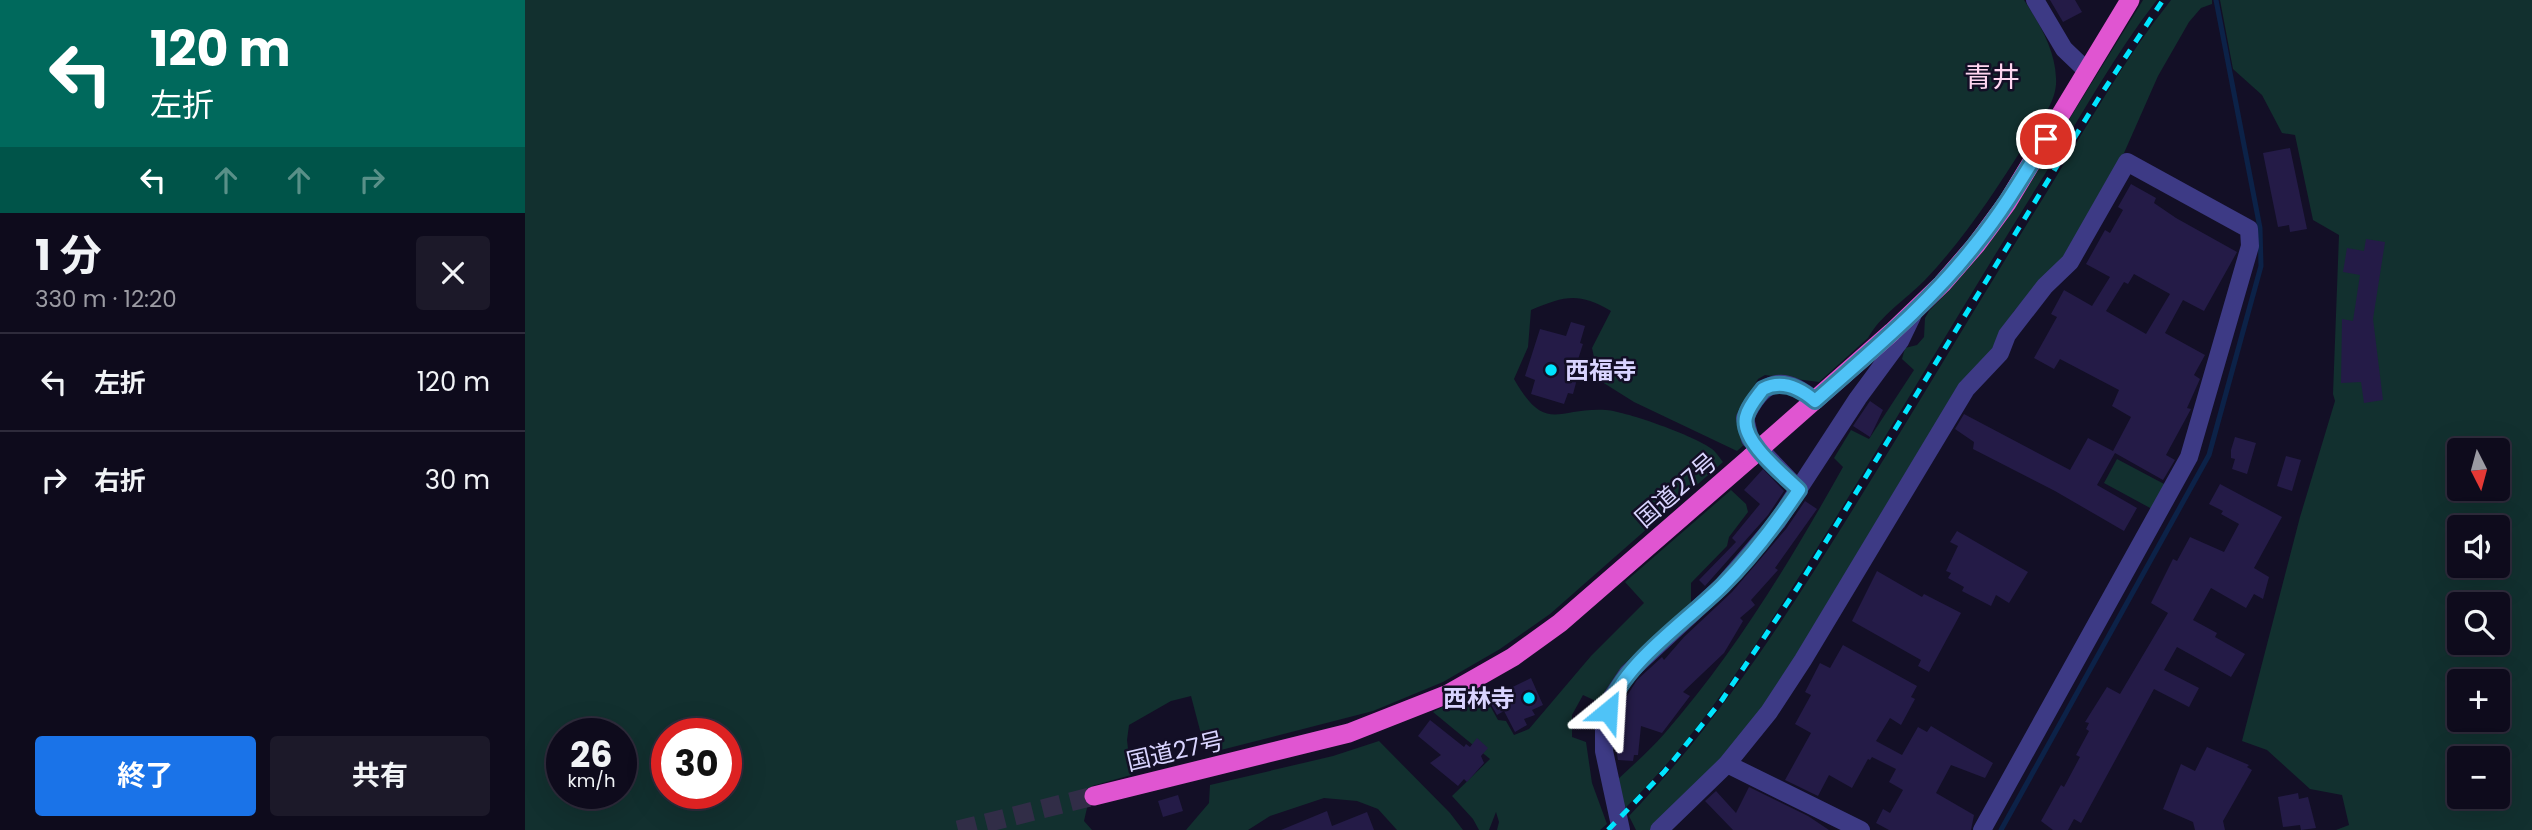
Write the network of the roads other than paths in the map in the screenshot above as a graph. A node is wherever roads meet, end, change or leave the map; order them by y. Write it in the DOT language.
graph roads {
  1 [pos="2035,0"];
  2 [pos="2130,0"];
  3 [pos="2087,71"];
  4 [pos="1915,311"];
  5 [pos="1815,401"];
  6 [pos="1799,490"];
  7 [pos="1727,764"];
  8 [pos="1094,796"];
  9 [pos="1621,830"];
  10 [pos="1659,830"];
  11 [pos="1861,830"];
  12 [pos="1982,830"];
  1 -- 3 [label="street"];
  2 -- 3 [label="highway, 国道27号"];
  3 -- 4 [label="highway, 国道27号"];
  4 -- 5 [label="highway, 国道27号"];
  4 -- 6 [label="street"];
  5 -- 6 [label="street"];
  5 -- 8 [label="highway, 国道27号"];
  6 -- 9 [label="street"];
  7 -- 10 [label="street"];
  7 -- 11 [label="street"];
  7 -- 12 [label="street"];
}
